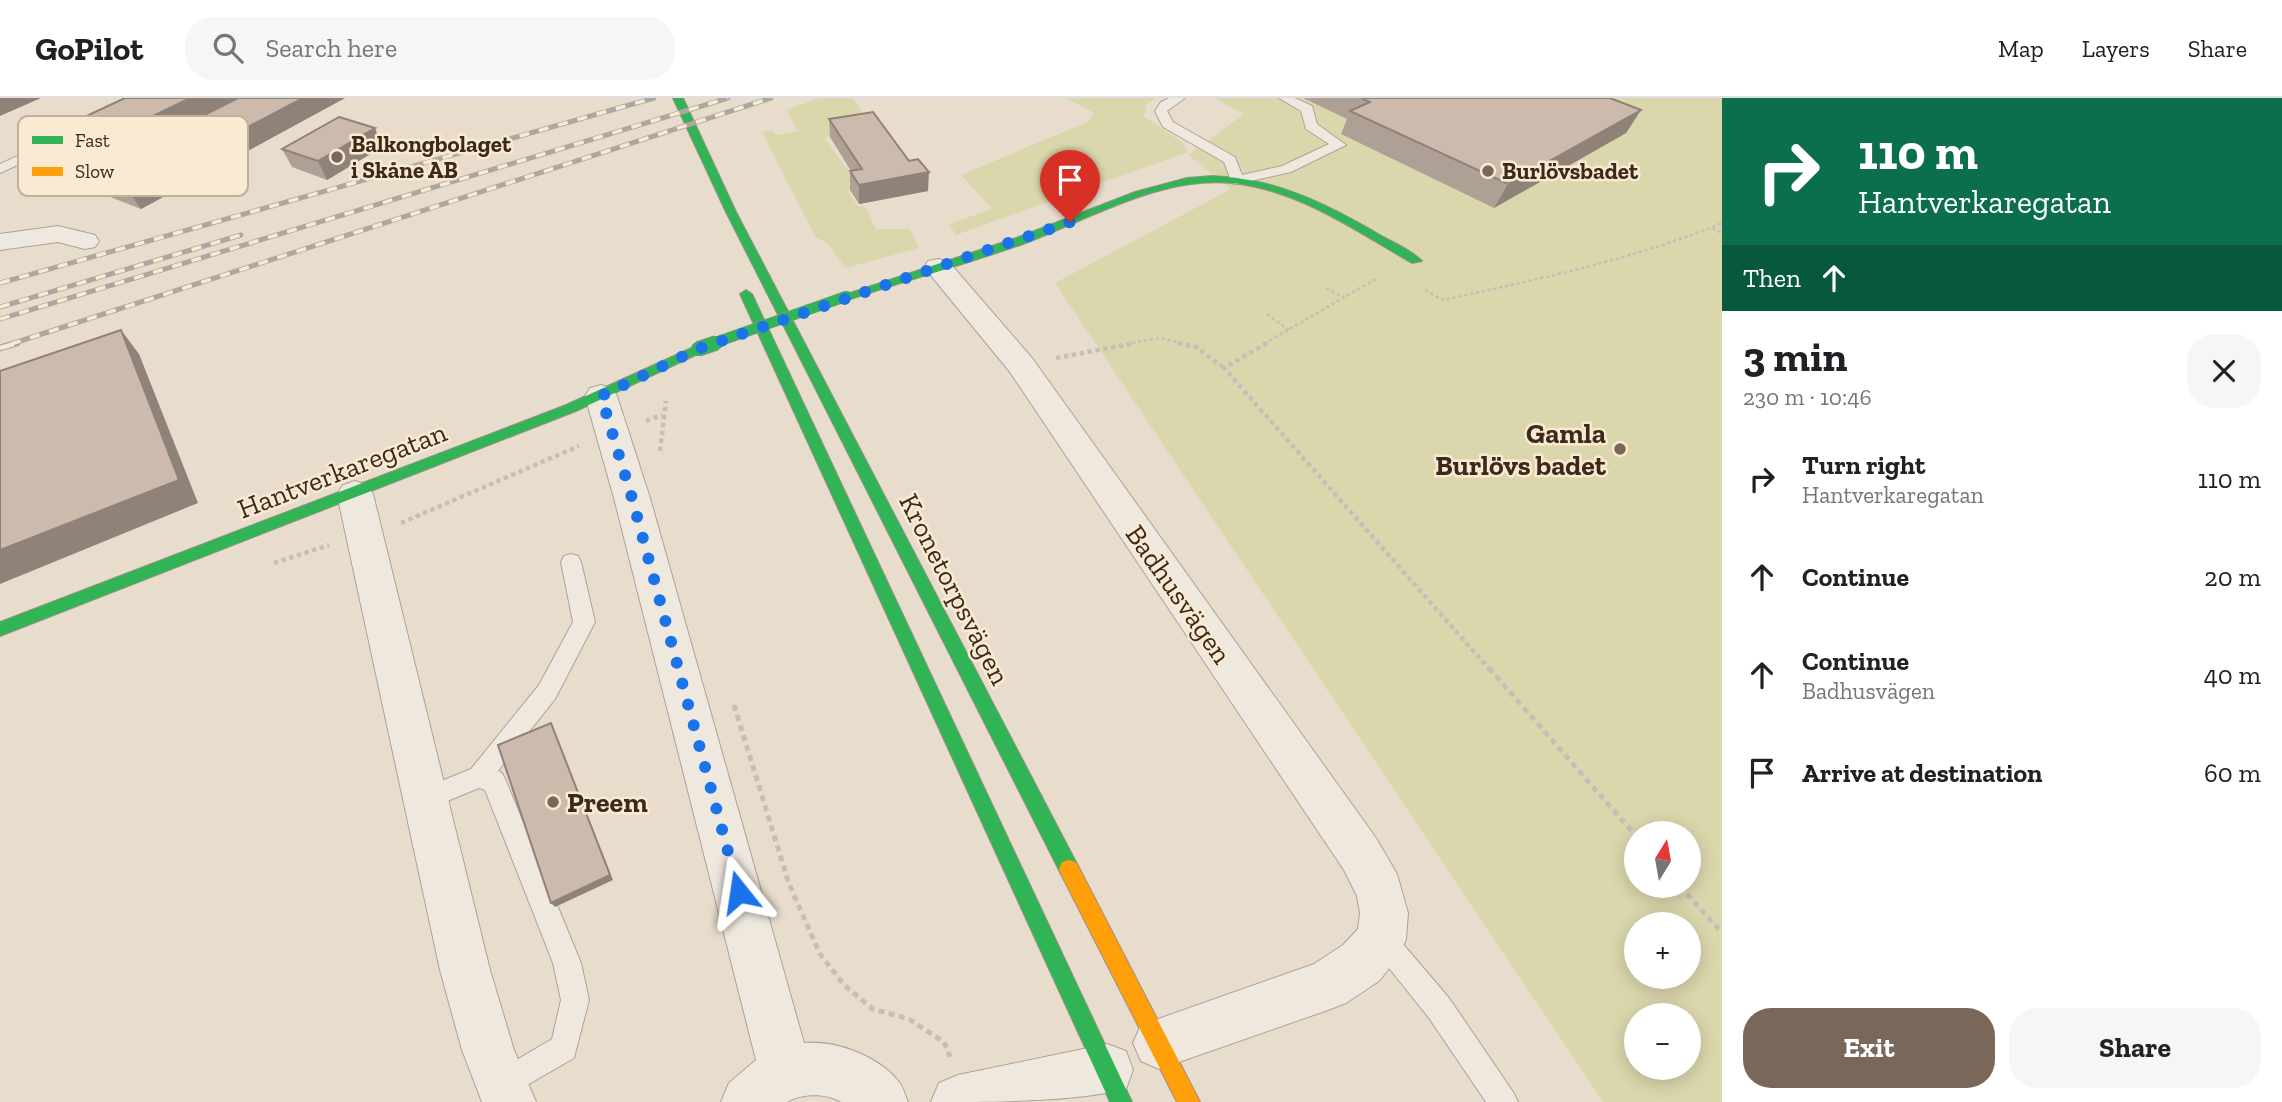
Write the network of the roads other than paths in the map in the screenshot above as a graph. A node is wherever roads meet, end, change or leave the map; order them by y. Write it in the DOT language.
graph roads {
  1 [pos="678,98"];
  2 [pos="1180,98"];
  3 [pos="1285,98"];
  4 [pos="18,160"];
  5 [pos="0,169"];
  6 [pos="1237,180"];
  7 [pos="85,241"];
  8 [pos="0,242"];
  9 [pos="1416,261"];
  10 [pos="938,267"];
  11 [pos="737,275"];
  12 [pos="601,396"];
  13 [pos="355,494"];
  14 [pos="571,562"];
  15 [pos="0,629"];
  16 [pos="479,777"];
  17 [pos="423,800"];
  18 [pos="1382,939"];
  19 [pos="1159,1043"];
  20 [pos="1114,1086"];
  21 [pos="767,1087"];
  22 [pos="505,1094"];
  23 [pos="963,1101"];
  24 [pos="881,1102"];
  25 [pos="1189,1102"];
  26 [pos="1503,1102"];
  1 -- 19 [label="main road, Kronetorpsvägen"];
  2 -- 6 [label="lane"];
  3 -- 6 [label="lane"];
  4 -- 5 [label="lane"];
  6 -- 9 [label="main road"];
  6 -- 10 [label="main road"];
  7 -- 8 [label="street"];
  10 -- 12 [label="main road, Hantverkaregatan, bridge"];
  10 -- 18 [label="street, Badhusvägen"];
  11 -- 20 [label="main road"];
  12 -- 13 [label="main road, Hantverkaregatan"];
  12 -- 21 [label="street"];
  13 -- 15 [label="main road, Hantverkaregatan"];
  13 -- 17 [label="street"];
  14 -- 16 [label="lane"];
  16 -- 17 [label="lane"];
  16 -- 22 [label="lane"];
  17 -- 22 [label="street"];
  18 -- 19 [label="street"];
  18 -- 26 [label="lane"];
  19 -- 25 [label="main road, Kronetorpsvägen"];
  20 -- 23 [label="street"];
  21 -- 24 [label="street"];
}
